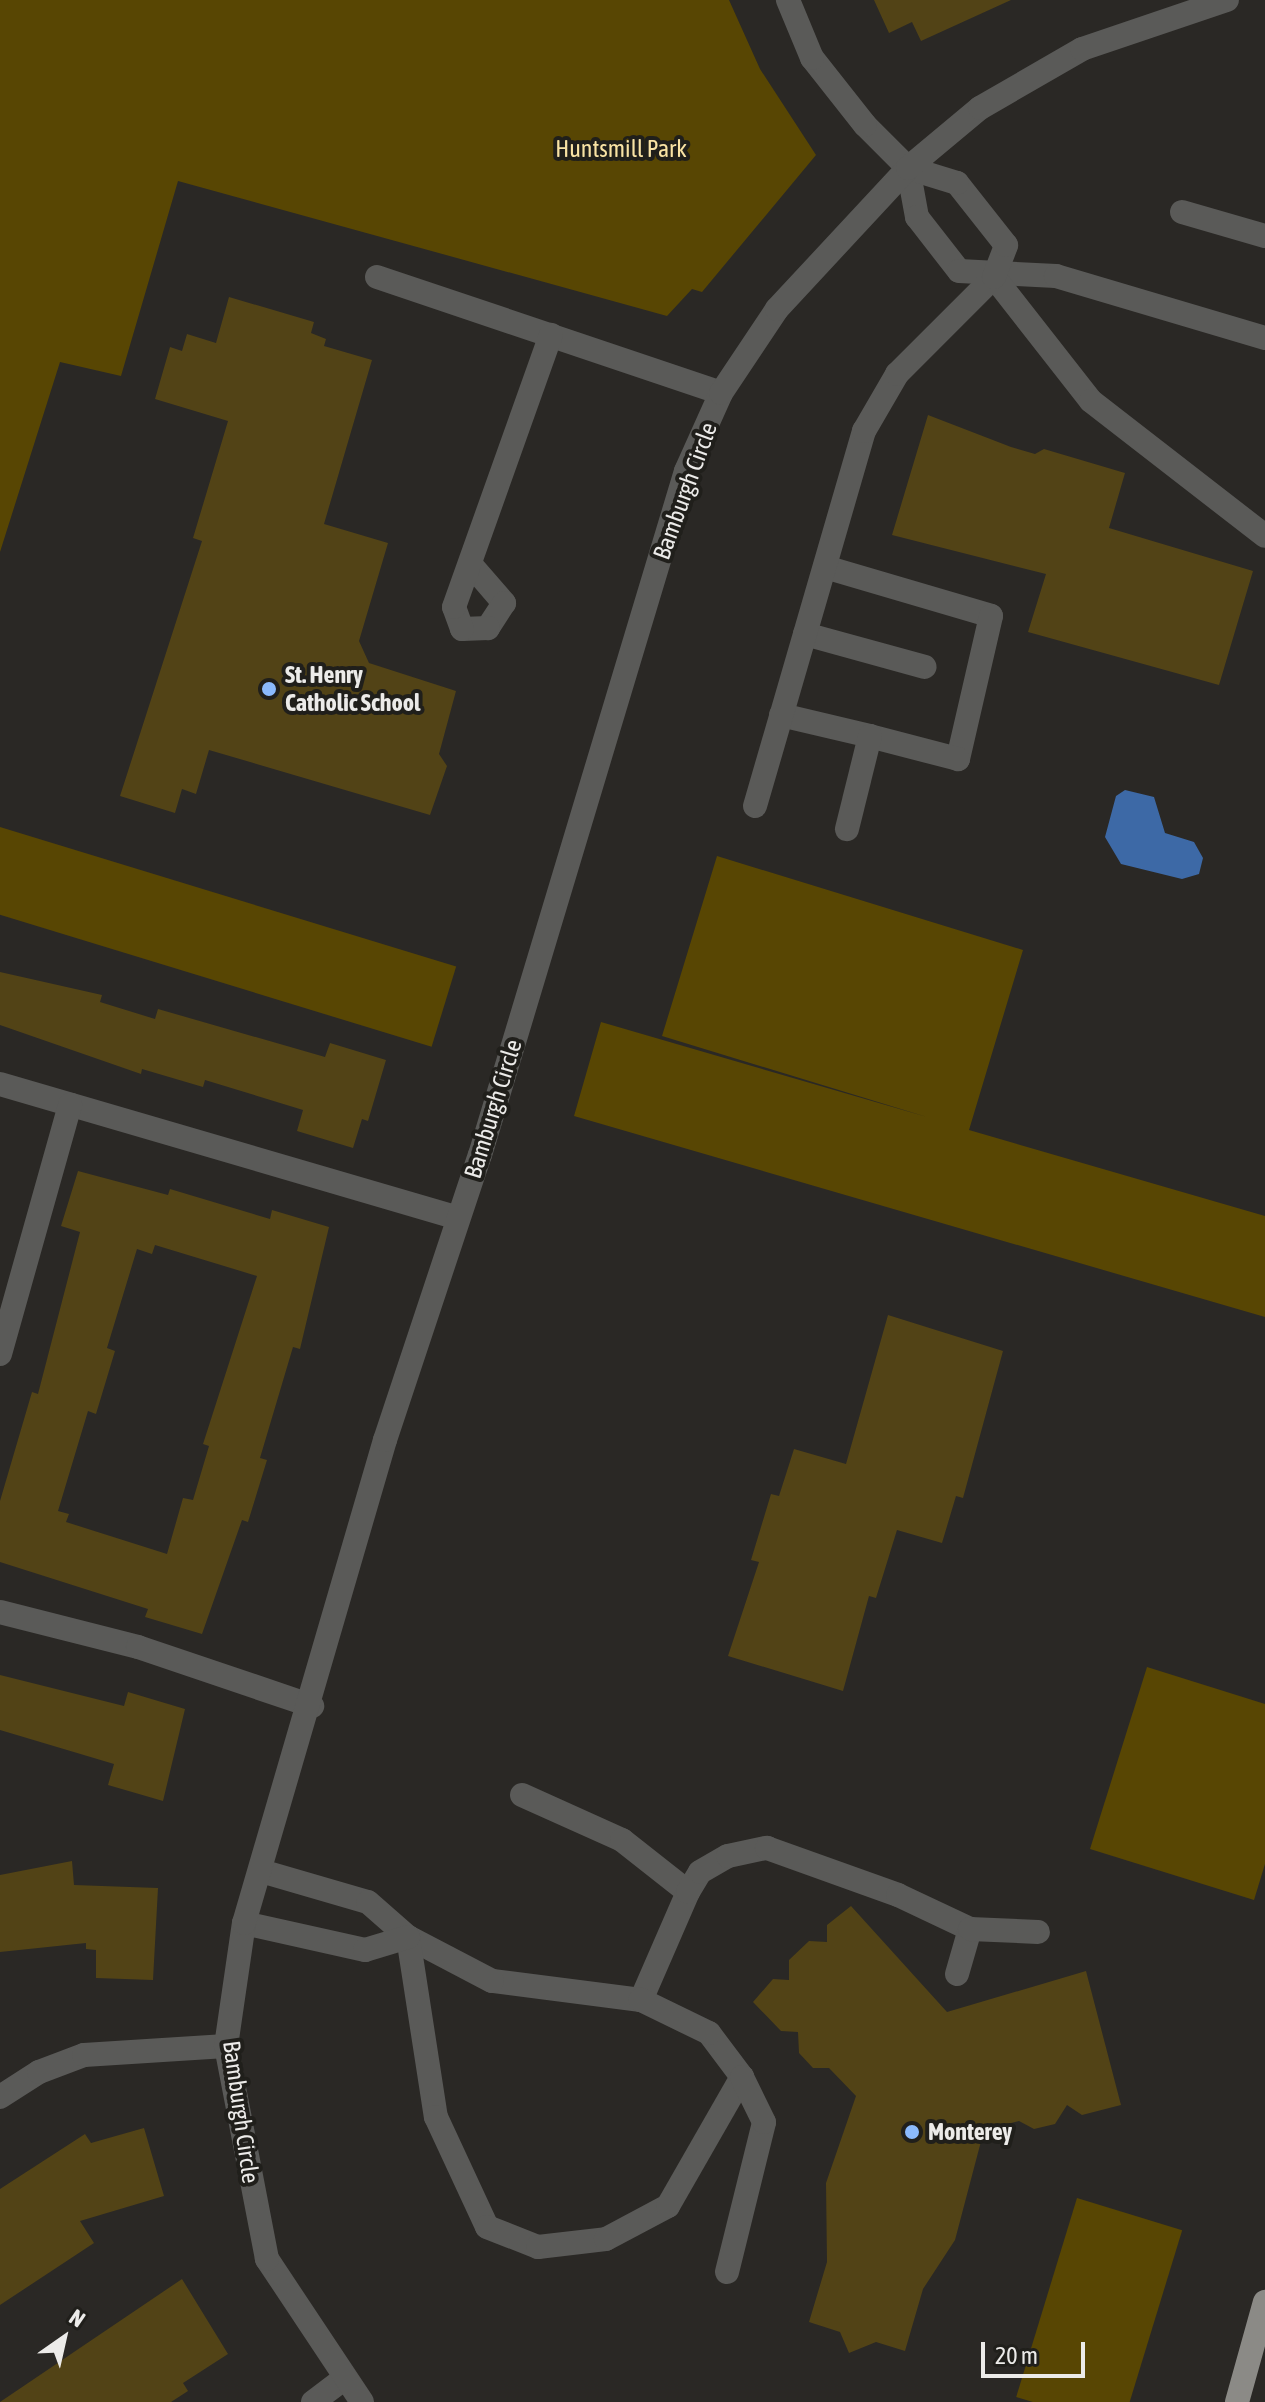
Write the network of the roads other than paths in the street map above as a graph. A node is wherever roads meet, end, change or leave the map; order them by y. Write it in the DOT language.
graph roads {
  1 [pos="788,0"];
  2 [pos="1227,0"];
  3 [pos="908,168"];
  4 [pos="1182,212"];
  5 [pos="1265,236"];
  6 [pos="377,277"];
  7 [pos="994,277"];
  8 [pos="551,335"];
  9 [pos="1265,338"];
  10 [pos="721,393"];
  11 [pos="1265,536"];
  12 [pos="472,566"];
  13 [pos="825,567"];
  14 [pos="805,634"];
  15 [pos="925,667"];
  16 [pos="781,715"];
  17 [pos="870,736"];
  18 [pos="755,806"];
  19 [pos="847,829"];
  20 [pos="0,1084"];
  21 [pos="70,1105"];
  22 [pos="458,1218"];
  23 [pos="0,1354"];
  24 [pos="0,1612"];
  25 [pos="312,1706"];
  26 [pos="522,1795"];
  27 [pos="261,1871"];
  28 [pos="688,1892"];
  29 [pos="244,1923"];
  30 [pos="970,1929"];
  31 [pos="1038,1932"];
  32 [pos="408,1937"];
  33 [pos="957,1974"];
  34 [pos="641,2000"];
  35 [pos="226,2046"];
  36 [pos="742,2077"];
  37 [pos="0,2097"];
  38 [pos="727,2272"];
  39 [pos="1265,2302"];
  40 [pos="343,2379"];
  41 [pos="313,2402"];
  42 [pos="362,2402"];
  43 [pos="1237,2402"];
  1 -- 3 [label="street"];
  2 -- 3 [label="street, Bamburgh Circle"];
  3 -- 7 [label="street"];
  3 -- 7 [label="street"];
  3 -- 10 [label="street, Bamburgh Circle"];
  4 -- 5 [label="street"];
  6 -- 8 [label="street"];
  7 -- 9 [label="street"];
  7 -- 11 [label="street"];
  7 -- 13 [label="street"];
  8 -- 10 [label="street"];
  8 -- 12 [label="street"];
  10 -- 22 [label="street, Bamburgh Circle"];
  13 -- 14 [label="street"];
  13 -- 17 [label="street"];
  14 -- 15 [label="street"];
  14 -- 16 [label="street"];
  16 -- 17 [label="street"];
  16 -- 18 [label="street"];
  17 -- 19 [label="street"];
  20 -- 21 [label="street"];
  21 -- 22 [label="street"];
  21 -- 23 [label="street"];
  22 -- 25 [label="street, Bamburgh Circle"];
  24 -- 25 [label="street"];
  25 -- 27 [label="street, Bamburgh Circle"];
  26 -- 28 [label="street"];
  27 -- 29 [label="street, Bamburgh Circle"];
  27 -- 32 [label="street"];
  28 -- 30 [label="street"];
  28 -- 34 [label="street"];
  29 -- 32 [label="street"];
  29 -- 35 [label="street, Bamburgh Circle"];
  30 -- 31 [label="street"];
  30 -- 33 [label="street"];
  32 -- 34 [label="street"];
  32 -- 36 [label="street"];
  34 -- 36 [label="street"];
  35 -- 37 [label="street"];
  35 -- 40 [label="street, Bamburgh Circle"];
  36 -- 38 [label="street"];
  39 -- 43 [label="main road"];
  40 -- 41 [label="street"];
  40 -- 42 [label="street, Bamburgh Circle"];
}
